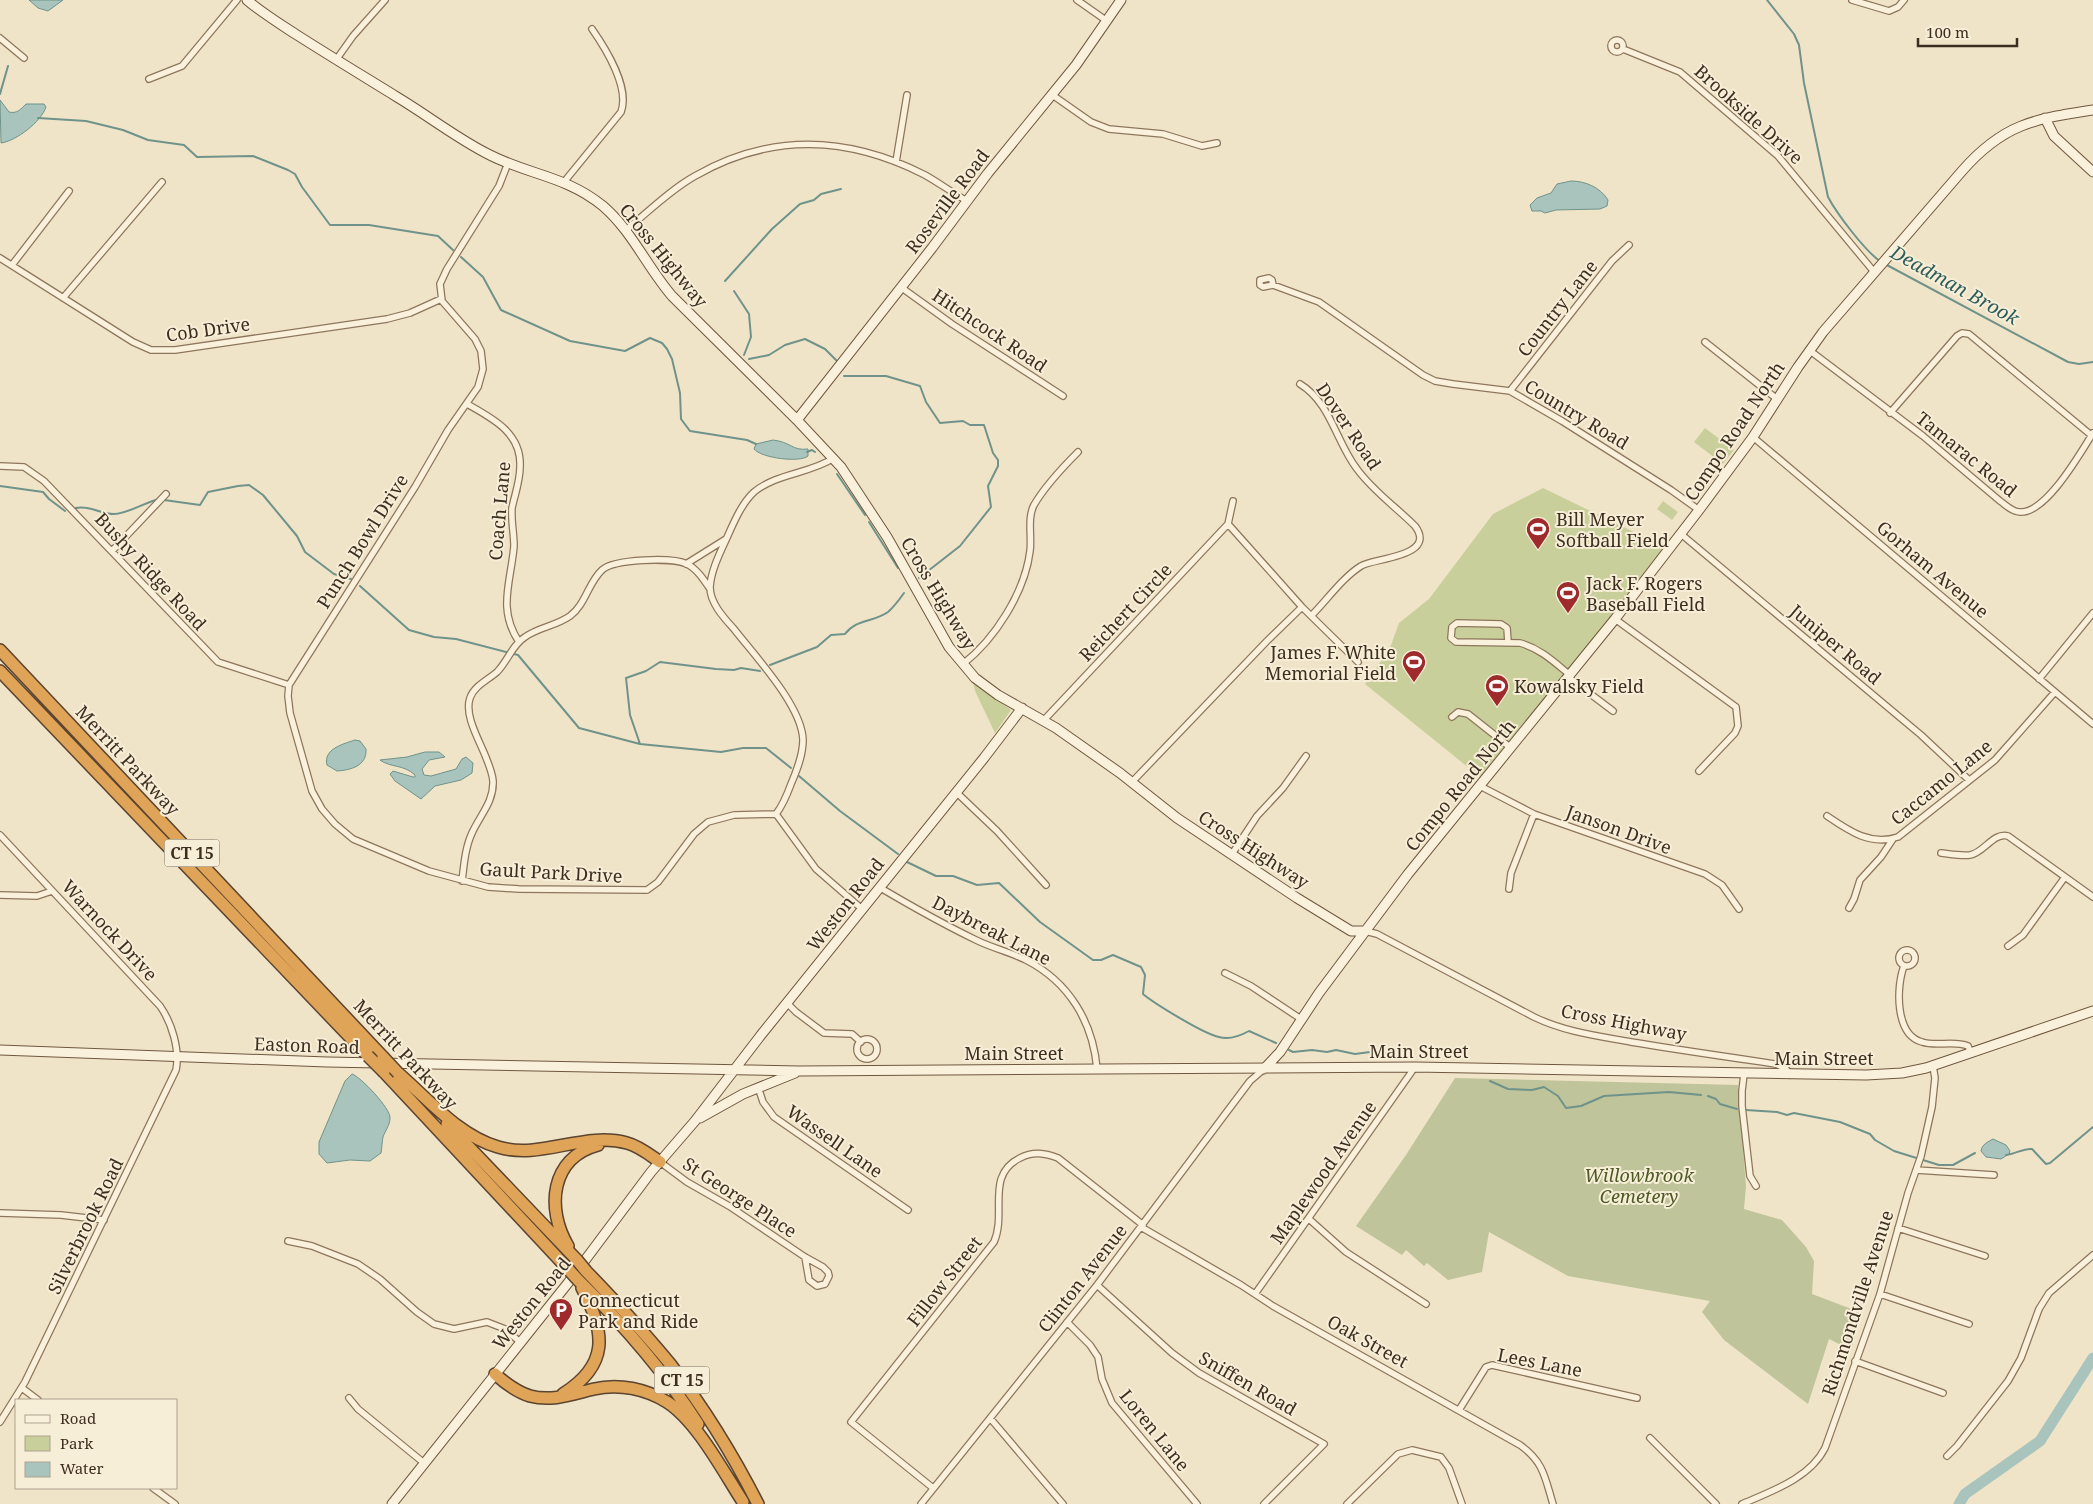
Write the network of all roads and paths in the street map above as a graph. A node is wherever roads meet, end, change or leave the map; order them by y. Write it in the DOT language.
graph roads {
  1 [pos="237,0"];
  2 [pos="247,0"];
  3 [pos="385,0"];
  4 [pos="1077,0"];
  5 [pos="1121,0"];
  6 [pos="1852,0"];
  7 [pos="1904,0"];
  8 [pos="1107,21"];
  9 [pos="592,29"];
  10 [pos="0,38"];
  11 [pos="1623,49"];
  12 [pos="24,58"];
  13 [pos="336,60"];
  14 [pos="149,80"];
  15 [pos="1051,94"];
  16 [pos="907,95"];
  17 [pos="2093,110"];
  18 [pos="2045,118"];
  19 [pos="1217,143"];
  20 [pos="896,162"];
  21 [pos="508,163"];
  22 [pos="2093,172"];
  23 [pos="162,182"];
  24 [pos="564,182"];
  25 [pos="69,191"];
  26 [pos="967,201"];
  27 [pos="626,230"];
  28 [pos="1629,245"];
  29 [pos="0,258"];
  30 [pos="12,265"];
  31 [pos="1880,267"];
  32 [pos="1273,285"];
  33 [pos="902,288"];
  34 [pos="63,298"];
  35 [pos="441,299"];
  36 [pos="1705,342"];
  37 [pos="1809,350"];
  38 [pos="1300,384"];
  39 [pos="1510,391"];
  40 [pos="1063,396"];
  41 [pos="1777,399"];
  42 [pos="467,404"];
  43 [pos="1890,413"];
  44 [pos="797,420"];
  45 [pos="2092,434"];
  46 [pos="1754,437"];
  47 [pos="1078,452"];
  48 [pos="834,458"];
  49 [pos="0,466"];
  50 [pos="165,495"];
  51 [pos="1233,501"];
  52 [pos="1699,510"];
  53 [pos="1228,524"];
  54 [pos="1681,534"];
  55 [pos="726,539"];
  56 [pos="112,550"];
  57 [pos="686,564"];
  58 [pos="710,589"];
  59 [pos="1302,607"];
  60 [pos="2093,613"];
  61 [pos="1312,616"];
  62 [pos="1615,619"];
  63 [pos="1508,642"];
  64 [pos="518,643"];
  65 [pos="0,650"];
  66 [pos="1358,662"];
  67 [pos="963,664"];
  68 [pos="0,671"];
  69 [pos="1569,676"];
  70 [pos="2039,678"];
  71 [pos="289,685"];
  72 [pos="2055,692"];
  73 [pos="1022,708"];
  74 [pos="1613,711"];
  75 [pos="1452,717"];
  76 [pos="1044,720"];
  77 [pos="2093,724"];
  78 [pos="1511,748"];
  79 [pos="1306,756"];
  80 [pos="1699,771"];
  81 [pos="1969,780"];
  82 [pos="1132,782"];
  83 [pos="1480,786"];
  84 [pos="956,792"];
  85 [pos="776,814"];
  86 [pos="1534,814"];
  87 [pos="1827,816"];
  88 [pos="0,834"];
  89 [pos="1893,839"];
  90 [pos="1941,853"];
  91 [pos="1232,854"];
  92 [pos="2065,877"];
  93 [pos="462,881"];
  94 [pos="1046,885"];
  95 [pos="879,888"];
  96 [pos="1509,889"];
  97 [pos="52,891"];
  98 [pos="0,895"];
  99 [pos="2093,898"];
  100 [pos="1848,908"];
  101 [pos="862,909"];
  102 [pos="1739,909"];
  103 [pos="1365,931"];
  104 [pos="2008,946"];
  105 [pos="1904,966"];
  106 [pos="1224,973"];
  107 [pos="787,1003"];
  108 [pos="2093,1012"];
  109 [pos="1301,1018"];
  110 [pos="861,1042"];
  111 [pos="0,1050"];
  112 [pos="1972,1053"];
  113 [pos="177,1057"];
  114 [pos="1933,1066"];
  115 [pos="1415,1067"];
  116 [pos="1264,1068"];
  117 [pos="1097,1069"];
  118 [pos="734,1070"];
  119 [pos="799,1071"];
  120 [pos="398,1073"];
  121 [pos="1744,1074"];
  122 [pos="1790,1074"];
  123 [pos="758,1087"];
  124 [pos="695,1121"];
  125 [pos="618,1141"];
  126 [pos="660,1162"];
  127 [pos="1916,1170"];
  128 [pos="1994,1175"];
  129 [pos="1756,1186"];
  130 [pos="908,1210"];
  131 [pos="0,1213"];
  132 [pos="1309,1219"];
  133 [pos="104,1220"];
  134 [pos="1142,1226"];
  135 [pos="1898,1228"];
  136 [pos="288,1241"];
  137 [pos="2093,1254"];
  138 [pos="1985,1256"];
  139 [pos="805,1258"];
  140 [pos="576,1260"];
  141 [pos="578,1280"];
  142 [pos="1097,1285"];
  143 [pos="1255,1294"];
  144 [pos="1880,1294"];
  145 [pos="1426,1304"];
  146 [pos="1067,1322"];
  147 [pos="1969,1324"];
  148 [pos="520,1342"];
  149 [pos="1855,1361"];
  150 [pos="495,1374"];
  151 [pos="22,1388"];
  152 [pos="1943,1393"];
  153 [pos="558,1397"];
  154 [pos="349,1398"];
  155 [pos="1637,1398"];
  156 [pos="37,1399"];
  157 [pos="1459,1410"];
  158 [pos="990,1418"];
  159 [pos="0,1422"];
  160 [pos="1650,1438"];
  161 [pos="1947,1456"];
  162 [pos="424,1463"];
  163 [pos="933,1488"];
  164 [pos="154,1489"];
  165 [pos="744,1503"];
  166 [pos="923,1503"];
  167 [pos="174,1504"];
  168 [pos="392,1504"];
  169 [pos="758,1504"];
  170 [pos="1062,1504"];
  171 [pos="1197,1504"];
  172 [pos="1264,1504"];
  173 [pos="1347,1504"];
  174 [pos="1462,1504"];
  175 [pos="1553,1504"];
  176 [pos="1716,1504"];
  177 [pos="1742,1504"];
  1 -- 14 [label="street"];
  2 -- 13 [label="main road, Cross Highway"];
  3 -- 13 [label="street"];
  4 -- 8 [label="street"];
  5 -- 8 [label="main road, Roseville Road"];
  6 -- 7 [label="street"];
  8 -- 15 [label="main road, Roseville Road"];
  9 -- 24 [label="street"];
  10 -- 12 [label="street"];
  11 -- 31 [label="street, Brookside Drive"];
  13 -- 21 [label="main road, Cross Highway"];
  15 -- 19 [label="street"];
  15 -- 26 [label="main road, Roseville Road"];
  16 -- 20 [label="street"];
  17 -- 18 [label="main road, Compo Road North"];
  18 -- 22 [label="main road"];
  18 -- 31 [label="main road, Compo Road North"];
  20 -- 26 [label="street"];
  20 -- 27 [label="street"];
  21 -- 24 [label="main road, Cross Highway"];
  21 -- 35 [label="street"];
  23 -- 34 [label="street"];
  24 -- 27 [label="main road, Cross Highway"];
  25 -- 30 [label="street"];
  26 -- 33 [label="main road, Roseville Road"];
  27 -- 44 [label="main road, Cross Highway"];
  28 -- 39 [label="street, Country Lane"];
  29 -- 30 [label="street, Cob Drive"];
  30 -- 34 [label="street, Cob Drive"];
  31 -- 37 [label="main road, Compo Road North"];
  32 -- 39 [label="street, Country Road"];
  33 -- 40 [label="street, Hitchcock Road"];
  33 -- 44 [label="main road, Roseville Road"];
  34 -- 35 [label="street, Cob Drive"];
  35 -- 42 [label="street, Punch Bowl Drive"];
  36 -- 41 [label="street"];
  37 -- 41 [label="main road, Compo Road North"];
  37 -- 43 [label="street, Tamarac Road"];
  38 -- 61 [label="street, Dover Road"];
  39 -- 52 [label="street, Country Road"];
  41 -- 46 [label="main road, Compo Road North"];
  42 -- 64 [label="street, Coach Lane"];
  42 -- 71 [label="street, Punch Bowl Drive"];
  43 -- 45 [label="street"];
  43 -- 45 [label="street, Tamarac Road"];
  44 -- 48 [label="main road, Cross Highway"];
  46 -- 52 [label="main road, Compo Road North"];
  46 -- 70 [label="street, Gorham Avenue"];
  47 -- 67 [label="street"];
  48 -- 55 [label="street"];
  48 -- 67 [label="main road, Cross Highway"];
  49 -- 56 [label="street, Bushy Ridge Road"];
  50 -- 56 [label="street"];
  51 -- 53 [label="street"];
  52 -- 54 [label="main road, Compo Road North"];
  53 -- 59 [label="street"];
  53 -- 76 [label="street, Reichert Circle"];
  54 -- 62 [label="main road, Compo Road North"];
  54 -- 81 [label="street, Juniper Road"];
  55 -- 57 [label="street"];
  55 -- 58 [label="street"];
  56 -- 71 [label="street, Bushy Ridge Road"];
  57 -- 58 [label="street"];
  57 -- 64 [label="street, Gault Park Drive"];
  58 -- 85 [label="street"];
  59 -- 61 [label="street"];
  59 -- 82 [label="street"];
  60 -- 70 [label="street"];
  61 -- 66 [label="street"];
  62 -- 69 [label="main road, Compo Road North"];
  62 -- 80 [label="street"];
  63 -- 63 [label="street"];
  63 -- 69 [label="street"];
  64 -- 93 [label="street, Gault Park Drive"];
  65 -- 120 [label="highway, Merritt Parkway / CT 15, bridge"];
  67 -- 73 [label="main road, Cross Highway"];
  68 -- 141 [label="highway, Merritt Parkway / CT 15, bridge"];
  69 -- 74 [label="street"];
  69 -- 78 [label="main road, Compo Road North"];
  70 -- 72 [label="street, Gorham Avenue"];
  71 -- 93 [label="street"];
  72 -- 77 [label="street, Gorham Avenue"];
  72 -- 81 [label="street, Caccamo Lane"];
  73 -- 76 [label="main road, Cross Highway"];
  73 -- 84 [label="main road, Weston Road"];
  75 -- 78 [label="street"];
  76 -- 82 [label="main road, Cross Highway"];
  78 -- 83 [label="main road, Compo Road North"];
  79 -- 91 [label="street"];
  81 -- 89 [label="street, Caccamo Lane"];
  82 -- 91 [label="main road, Cross Highway"];
  83 -- 86 [label="street, Janson Drive"];
  83 -- 103 [label="main road, Compo Road North"];
  84 -- 94 [label="street"];
  84 -- 95 [label="main road, Weston Road"];
  85 -- 93 [label="street, Gault Park Drive"];
  85 -- 101 [label="street"];
  86 -- 96 [label="street"];
  86 -- 102 [label="street, Janson Drive"];
  87 -- 89 [label="street, Caccamo Lane"];
  88 -- 97 [label="street, Warnock Drive"];
  89 -- 100 [label="street"];
  90 -- 92 [label="street"];
  91 -- 103 [label="main road, Cross Highway"];
  92 -- 99 [label="street"];
  92 -- 104 [label="street"];
  95 -- 101 [label="main road, Weston Road"];
  95 -- 117 [label="street, Daybreak Lane"];
  97 -- 98 [label="street"];
  97 -- 113 [label="street, Warnock Drive"];
  101 -- 107 [label="main road, Weston Road"];
  103 -- 109 [label="main road, Compo Road North"];
  103 -- 122 [label="street, Cross Highway"];
  105 -- 112 [label="street"];
  106 -- 109 [label="street"];
  107 -- 110 [label="street"];
  107 -- 118 [label="main road, Weston Road"];
  108 -- 112 [label="main road, Main Street"];
  109 -- 116 [label="main road, Compo Road North"];
  111 -- 113 [label="main road, Easton Road"];
  112 -- 114 [label="main road, Main Street"];
  113 -- 118 [label="main road, Easton Road"];
  113 -- 133 [label="street, Silverbrook Road"];
  114 -- 122 [label="main road, Main Street"];
  114 -- 127 [label="street, Richmondville Avenue"];
  115 -- 116 [label="main road, Main Street"];
  115 -- 121 [label="main road, Main Street"];
  115 -- 132 [label="street, Maplewood Avenue"];
  116 -- 117 [label="main road, Main Street"];
  116 -- 134 [label="street, Clinton Avenue"];
  117 -- 119 [label="main road, Main Street"];
  118 -- 119 [label="main road, Main Street"];
  118 -- 124 [label="main road, Weston Road"];
  119 -- 123 [label="main road, Weston Road"];
  120 -- 125 [label="highway"];
  120 -- 140 [label="highway, Merritt Parkway / CT 15"];
  121 -- 122 [label="main road, Main Street"];
  121 -- 129 [label="street"];
  123 -- 124 [label="main road, Weston Road"];
  123 -- 130 [label="street, Wassell Lane"];
  124 -- 126 [label="main road, Weston Road"];
  125 -- 126 [label="highway"];
  125 -- 140 [label="highway"];
  126 -- 139 [label="street, St George Place"];
  126 -- 148 [label="main road, Weston Road"];
  127 -- 128 [label="street"];
  127 -- 135 [label="street, Richmondville Avenue"];
  131 -- 133 [label="street"];
  132 -- 143 [label="street, Maplewood Avenue"];
  132 -- 145 [label="street"];
  133 -- 151 [label="street, Silverbrook Road"];
  134 -- 142 [label="street, Clinton Avenue"];
  134 -- 143 [label="street, Oak Street"];
  134 -- 163 [label="street, Fillow Street"];
  135 -- 138 [label="street"];
  135 -- 144 [label="street, Richmondville Avenue"];
  136 -- 148 [label="street"];
  137 -- 161 [label="street"];
  139 -- 139 [label="street, St George Place"];
  140 -- 169 [label="highway, Merritt Parkway / CT 15, bridge"];
  141 -- 153 [label="highway"];
  141 -- 165 [label="highway, Merritt Parkway / CT 15"];
  142 -- 146 [label="street, Clinton Avenue"];
  142 -- 172 [label="street, Sniffen Road"];
  143 -- 157 [label="street, Oak Street"];
  144 -- 147 [label="street"];
  144 -- 149 [label="street, Richmondville Avenue"];
  146 -- 158 [label="street, Clinton Avenue"];
  146 -- 171 [label="street, Loren Lane"];
  148 -- 150 [label="main road, Weston Road"];
  149 -- 152 [label="street"];
  149 -- 177 [label="street, Richmondville Avenue"];
  150 -- 153 [label="highway"];
  150 -- 162 [label="main road, Weston Road"];
  151 -- 156 [label="street"];
  151 -- 159 [label="street, Silverbrook Road"];
  153 -- 165 [label="highway"];
  154 -- 162 [label="street"];
  155 -- 157 [label="street, Lees Lane"];
  157 -- 175 [label="street, Oak Street"];
  158 -- 163 [label="street, Clinton Avenue"];
  158 -- 170 [label="street"];
  160 -- 176 [label="street"];
  162 -- 168 [label="main road, Weston Road"];
  163 -- 166 [label="street, Clinton Avenue"];
  164 -- 167 [label="street"];
  173 -- 174 [label="street"];
}
